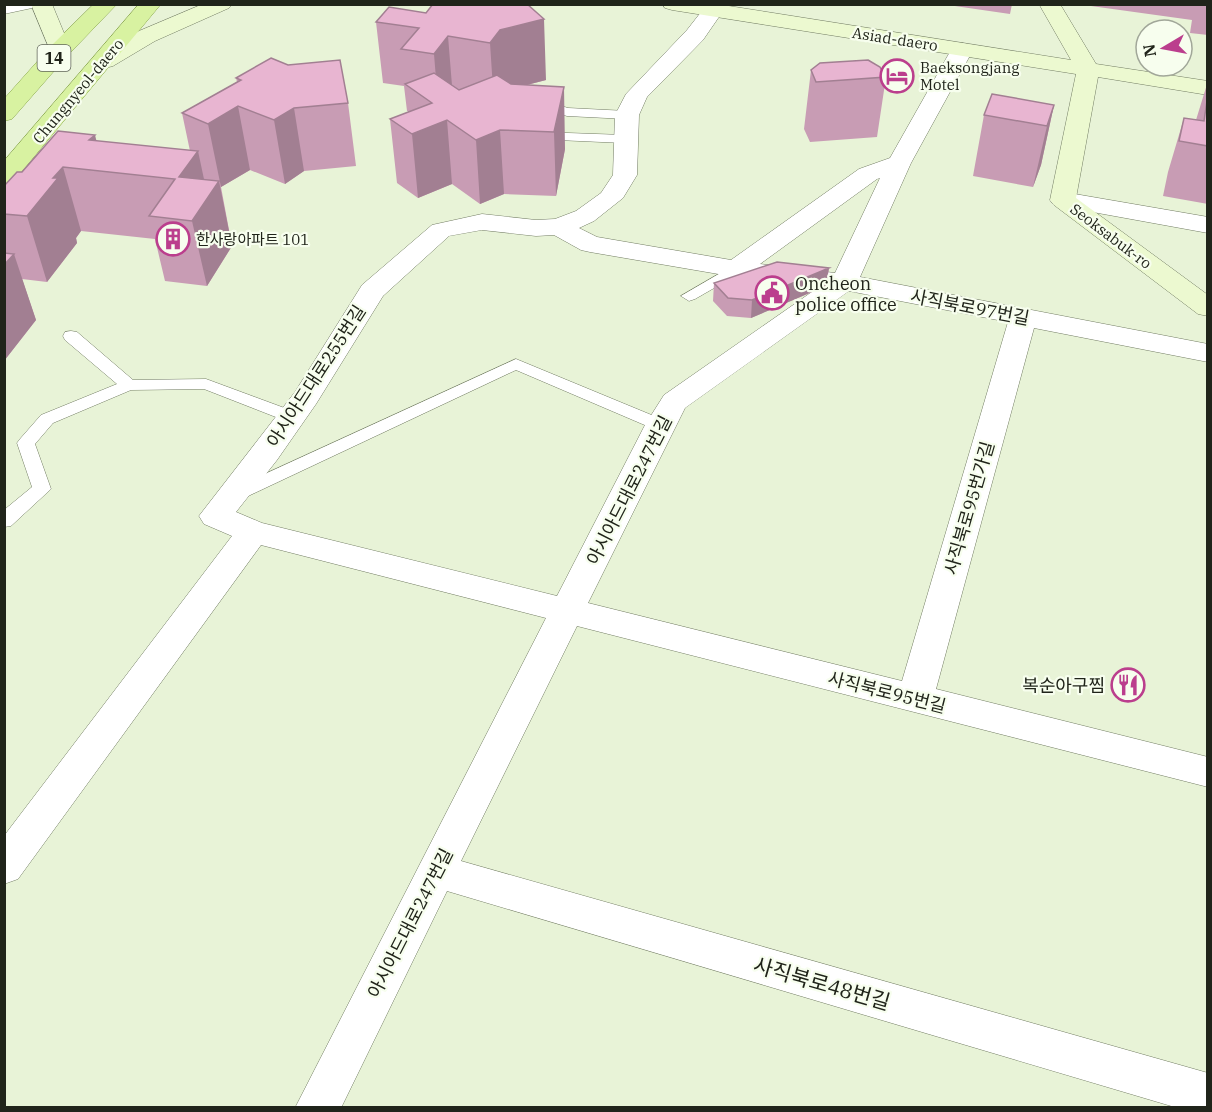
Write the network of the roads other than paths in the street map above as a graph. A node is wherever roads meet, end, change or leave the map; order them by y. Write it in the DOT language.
graph roads {
  1 [pos="25,4"];
  2 [pos="41,4"];
  3 [pos="107,4"];
  4 [pos="151,4"];
  5 [pos="222,4"];
  6 [pos="672,4"];
  7 [pos="1049,4"];
  8 [pos="4,8"];
  9 [pos="722,9"];
  10 [pos="60,50"];
  11 [pos="962,50"];
  12 [pos="105,61"];
  13 [pos="1088,69"];
  14 [pos="1208,88"];
  15 [pos="531,102"];
  16 [pos="4,114"];
  17 [pos="626,127"];
  18 [pos="521,136"];
  19 [pos="898,163"];
  20 [pos="4,177"];
  21 [pos="1063,200"];
  22 [pos="1208,225"];
  23 [pos="559,227"];
  24 [pos="736,269"];
  25 [pos="844,282"];
  26 [pos="689,296"];
  27 [pos="1208,308"];
  28 [pos="1023,317"];
  29 [pos="71,336"];
  30 [pos="1208,353"];
  31 [pos="129,385"];
  32 [pos="292,417"];
  33 [pos="660,425"];
  34 [pos="231,496"];
  35 [pos="4,522"];
  36 [pos="253,532"];
  37 [pos="567,611"];
  38 [pos="915,699"];
  39 [pos="1208,772"];
  40 [pos="4,867"];
  41 [pos="436,871"];
  42 [pos="1208,1095"];
  43 [pos="318,1107"];
  1 -- 8 [label="street"];
  2 -- 10 [label="main road"];
  3 -- 10 [label="main road, Chungnyeol-daero / 14"];
  4 -- 12 [label="main road, Chungnyeol-daero"];
  5 -- 12 [label="main road"];
  6 -- 9 [label="main road, Asiad-daero"];
  7 -- 13 [label="main road"];
  9 -- 11 [label="main road, Asiad-daero"];
  9 -- 17 [label="street"];
  10 -- 16 [label="main road, Chungnyeol-daero / 14"];
  11 -- 13 [label="main road, Asiad-daero"];
  11 -- 19 [label="street"];
  12 -- 20 [label="main road, Chungnyeol-daero"];
  13 -- 14 [label="main road, Asiad-daero"];
  13 -- 21 [label="main road, Seoksabuk-ro"];
  15 -- 17 [label="lane"];
  17 -- 18 [label="lane"];
  17 -- 23 [label="street, 아시아드대로255번길"];
  19 -- 24 [label="street"];
  19 -- 25 [label="street"];
  21 -- 22 [label="street"];
  21 -- 27 [label="main road, Seoksabuk-ro"];
  23 -- 24 [label="street, 사직북로97번길"];
  23 -- 32 [label="street, 아시아드대로255번길"];
  24 -- 25 [label="street, 사직북로97번길"];
  24 -- 26 [label="lane"];
  25 -- 28 [label="street, 사직북로97번길"];
  25 -- 33 [label="street, 아시아드대로247번길"];
  28 -- 30 [label="street, 사직북로97번길"];
  28 -- 38 [label="street, 사직북로95번가길"];
  29 -- 31 [label="lane"];
  31 -- 32 [label="lane"];
  31 -- 35 [label="lane"];
  32 -- 34 [label="street, 아시아드대로255번길"];
  33 -- 34 [label="lane"];
  33 -- 37 [label="street, 아시아드대로247번길"];
  34 -- 36 [label="street, 아시아드대로255번길"];
  36 -- 37 [label="street"];
  36 -- 40 [label="street"];
  37 -- 38 [label="street, 사직북로95번길"];
  37 -- 41 [label="street, 아시아드대로247번길"];
  38 -- 39 [label="street, 사직북로95번길"];
  41 -- 42 [label="street, 사직북로48번길"];
  41 -- 43 [label="street, 아시아드대로247번길"];
}
